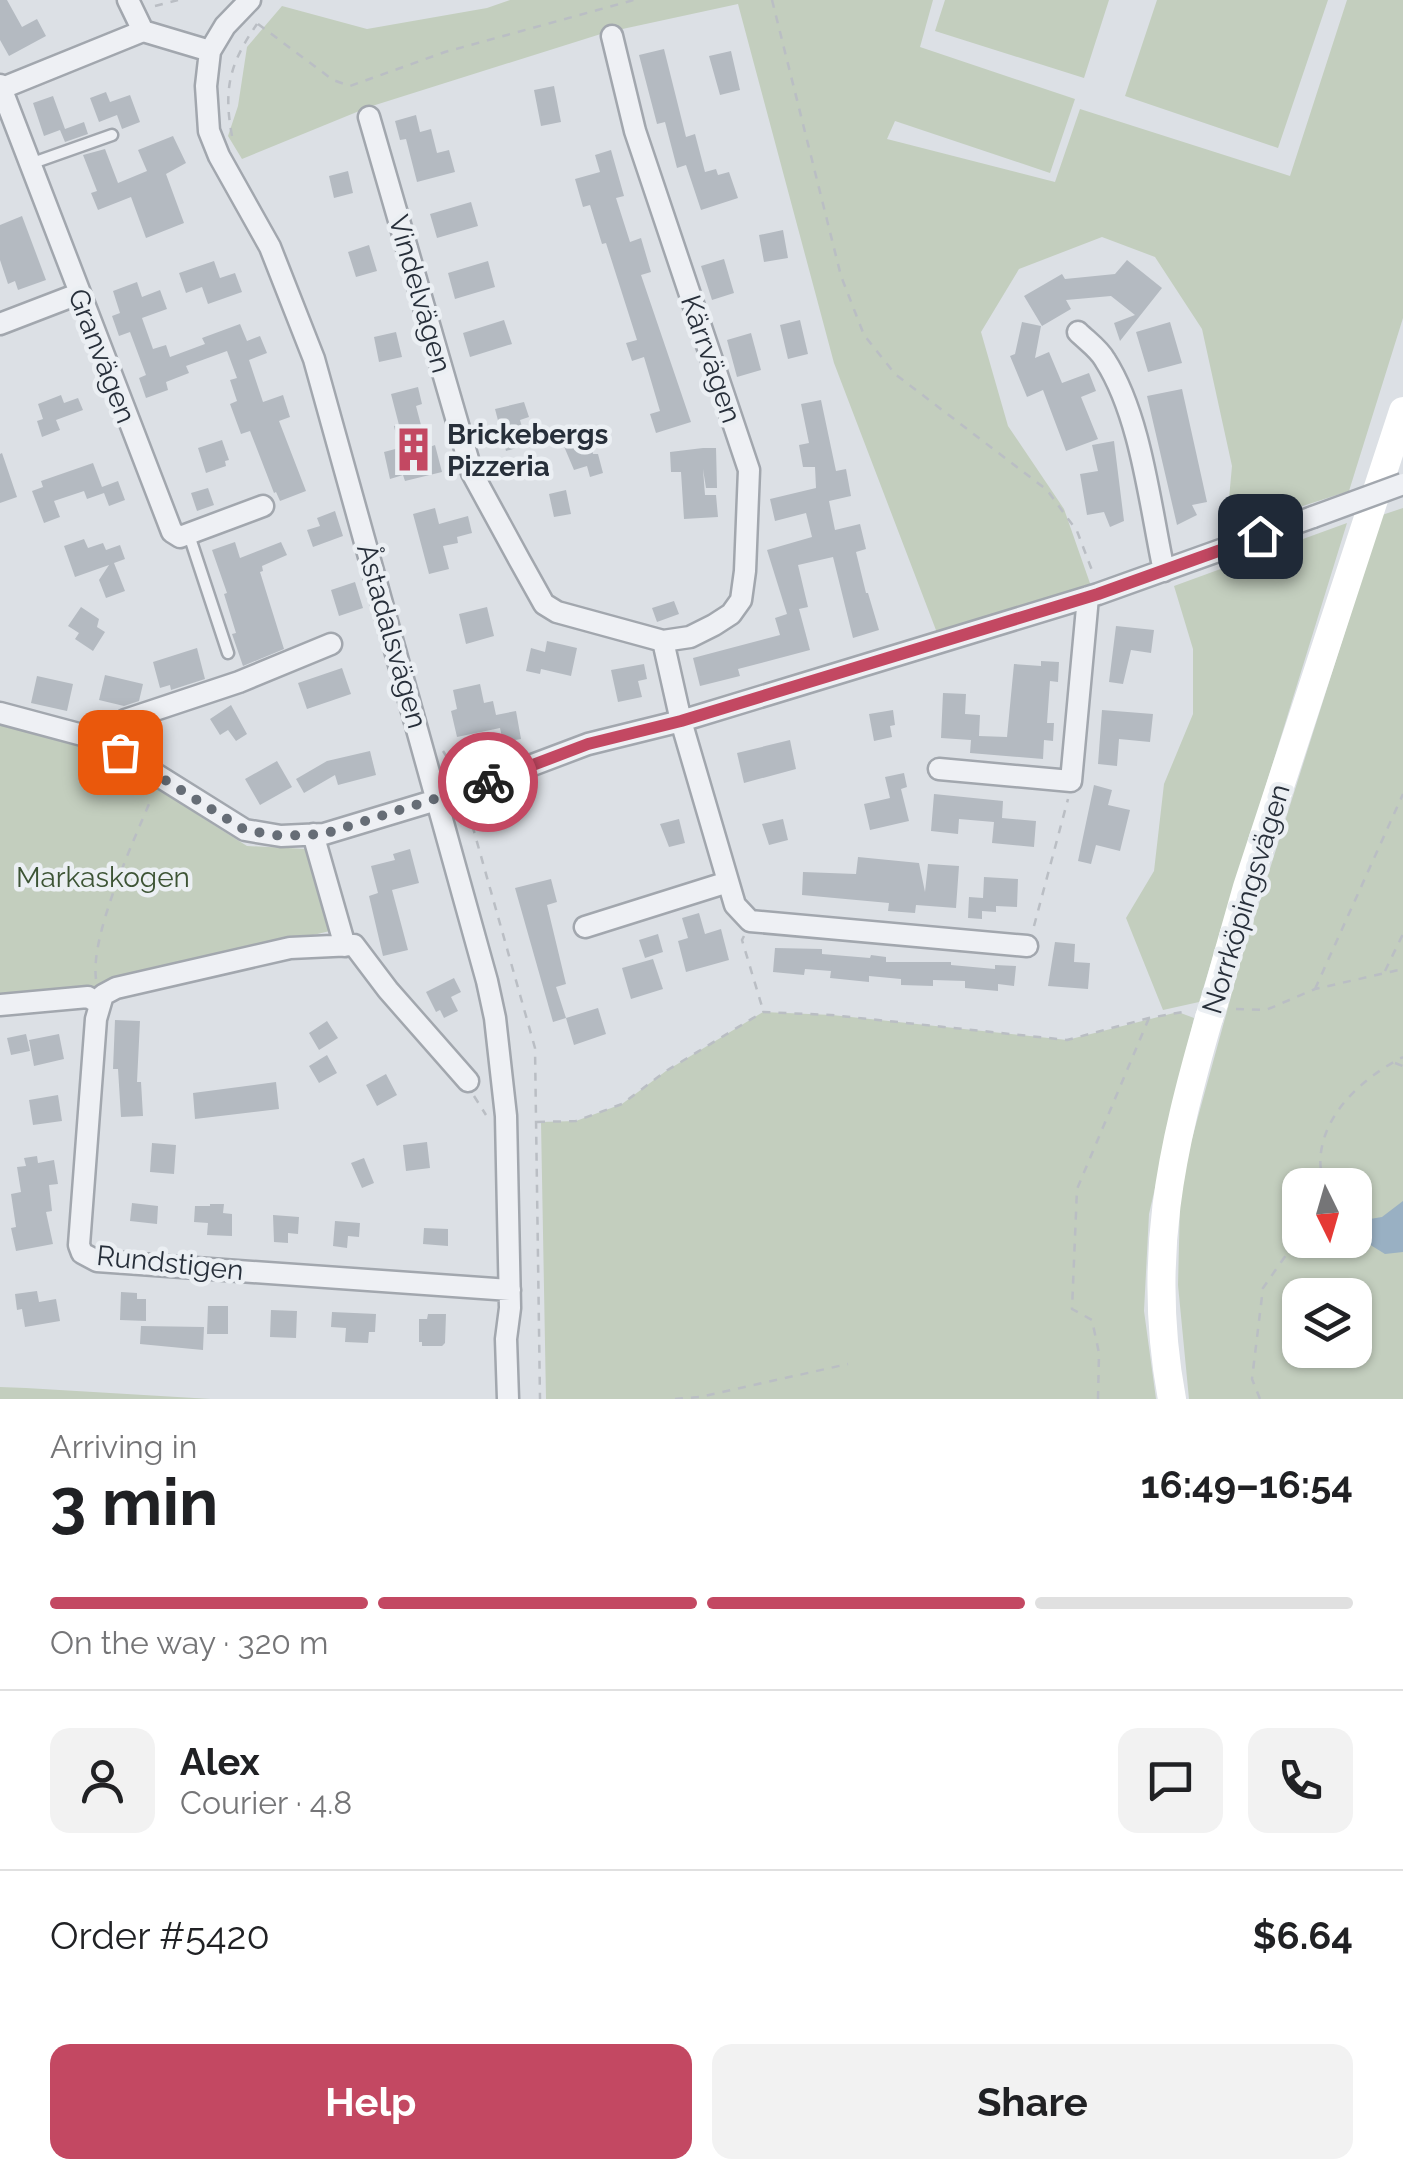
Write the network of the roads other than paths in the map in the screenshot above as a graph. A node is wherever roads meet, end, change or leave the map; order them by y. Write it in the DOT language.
graph roads {
  1 [pos="250,0"];
  2 [pos="136,15"];
  3 [pos="612,36"];
  4 [pos="210,50"];
  5 [pos="1,87"];
  6 [pos="369,118"];
  7 [pos="112,134"];
  8 [pos="30,164"];
  9 [pos="78,294"];
  10 [pos="0,324"];
  11 [pos="1078,332"];
  12 [pos="1403,411"];
  13 [pos="1403,484"];
  14 [pos="263,506"];
  15 [pos="189,534"];
  16 [pos="1164,571"];
  17 [pos="1093,596"];
  18 [pos="663,641"];
  19 [pos="331,644"];
  20 [pos="228,654"];
  21 [pos="0,713"];
  22 [pos="681,721"];
  23 [pos="101,740"];
  24 [pos="939,769"];
  25 [pos="437,800"];
  26 [pos="313,834"];
  27 [pos="728,882"];
  28 [pos="584,927"];
  29 [pos="345,946"];
  30 [pos="1027,946"];
  31 [pos="98,1002"];
  32 [pos="0,1004"];
  33 [pos="468,1081"];
  34 [pos="510,1299"];
  35 [pos="508,1399"];
  36 [pos="520,1399"];
  37 [pos="1172,1399"];
  1 -- 4 [label="street"];
  2 -- 4 [label="street"];
  2 -- 5 [label="street"];
  3 -- 18 [label="street, Kärrvägen"];
  4 -- 25 [label="street, Åstadalsvägen"];
  5 -- 8 [label="street, Granvägen"];
  6 -- 18 [label="street, Vindelvägen"];
  7 -- 8 [label="lane"];
  8 -- 9 [label="street, Granvägen"];
  9 -- 10 [label="street"];
  9 -- 15 [label="street, Granvägen"];
  11 -- 16 [label="street"];
  12 -- 37 [label="main road, Norrköpingsvägen"];
  13 -- 16 [label="street, bridge"];
  14 -- 15 [label="street"];
  15 -- 20 [label="lane"];
  16 -- 17 [label="street"];
  17 -- 22 [label="street"];
  17 -- 24 [label="street"];
  18 -- 22 [label="street"];
  19 -- 23 [label="street"];
  21 -- 23 [label="street"];
  22 -- 25 [label="street"];
  22 -- 27 [label="street"];
  23 -- 26 [label="street"];
  25 -- 26 [label="street"];
  25 -- 34 [label="street, Åstadalsvägen"];
  26 -- 29 [label="street"];
  27 -- 28 [label="street"];
  27 -- 30 [label="street"];
  29 -- 31 [label="street"];
  29 -- 33 [label="street"];
  31 -- 32 [label="street"];
  31 -- 34 [label="street, Rundstigen"];
  34 -- 35 [label="street, Åstadalsvägen"];
  34 -- 36 [label="street, Åstadalsvägen"];
}
